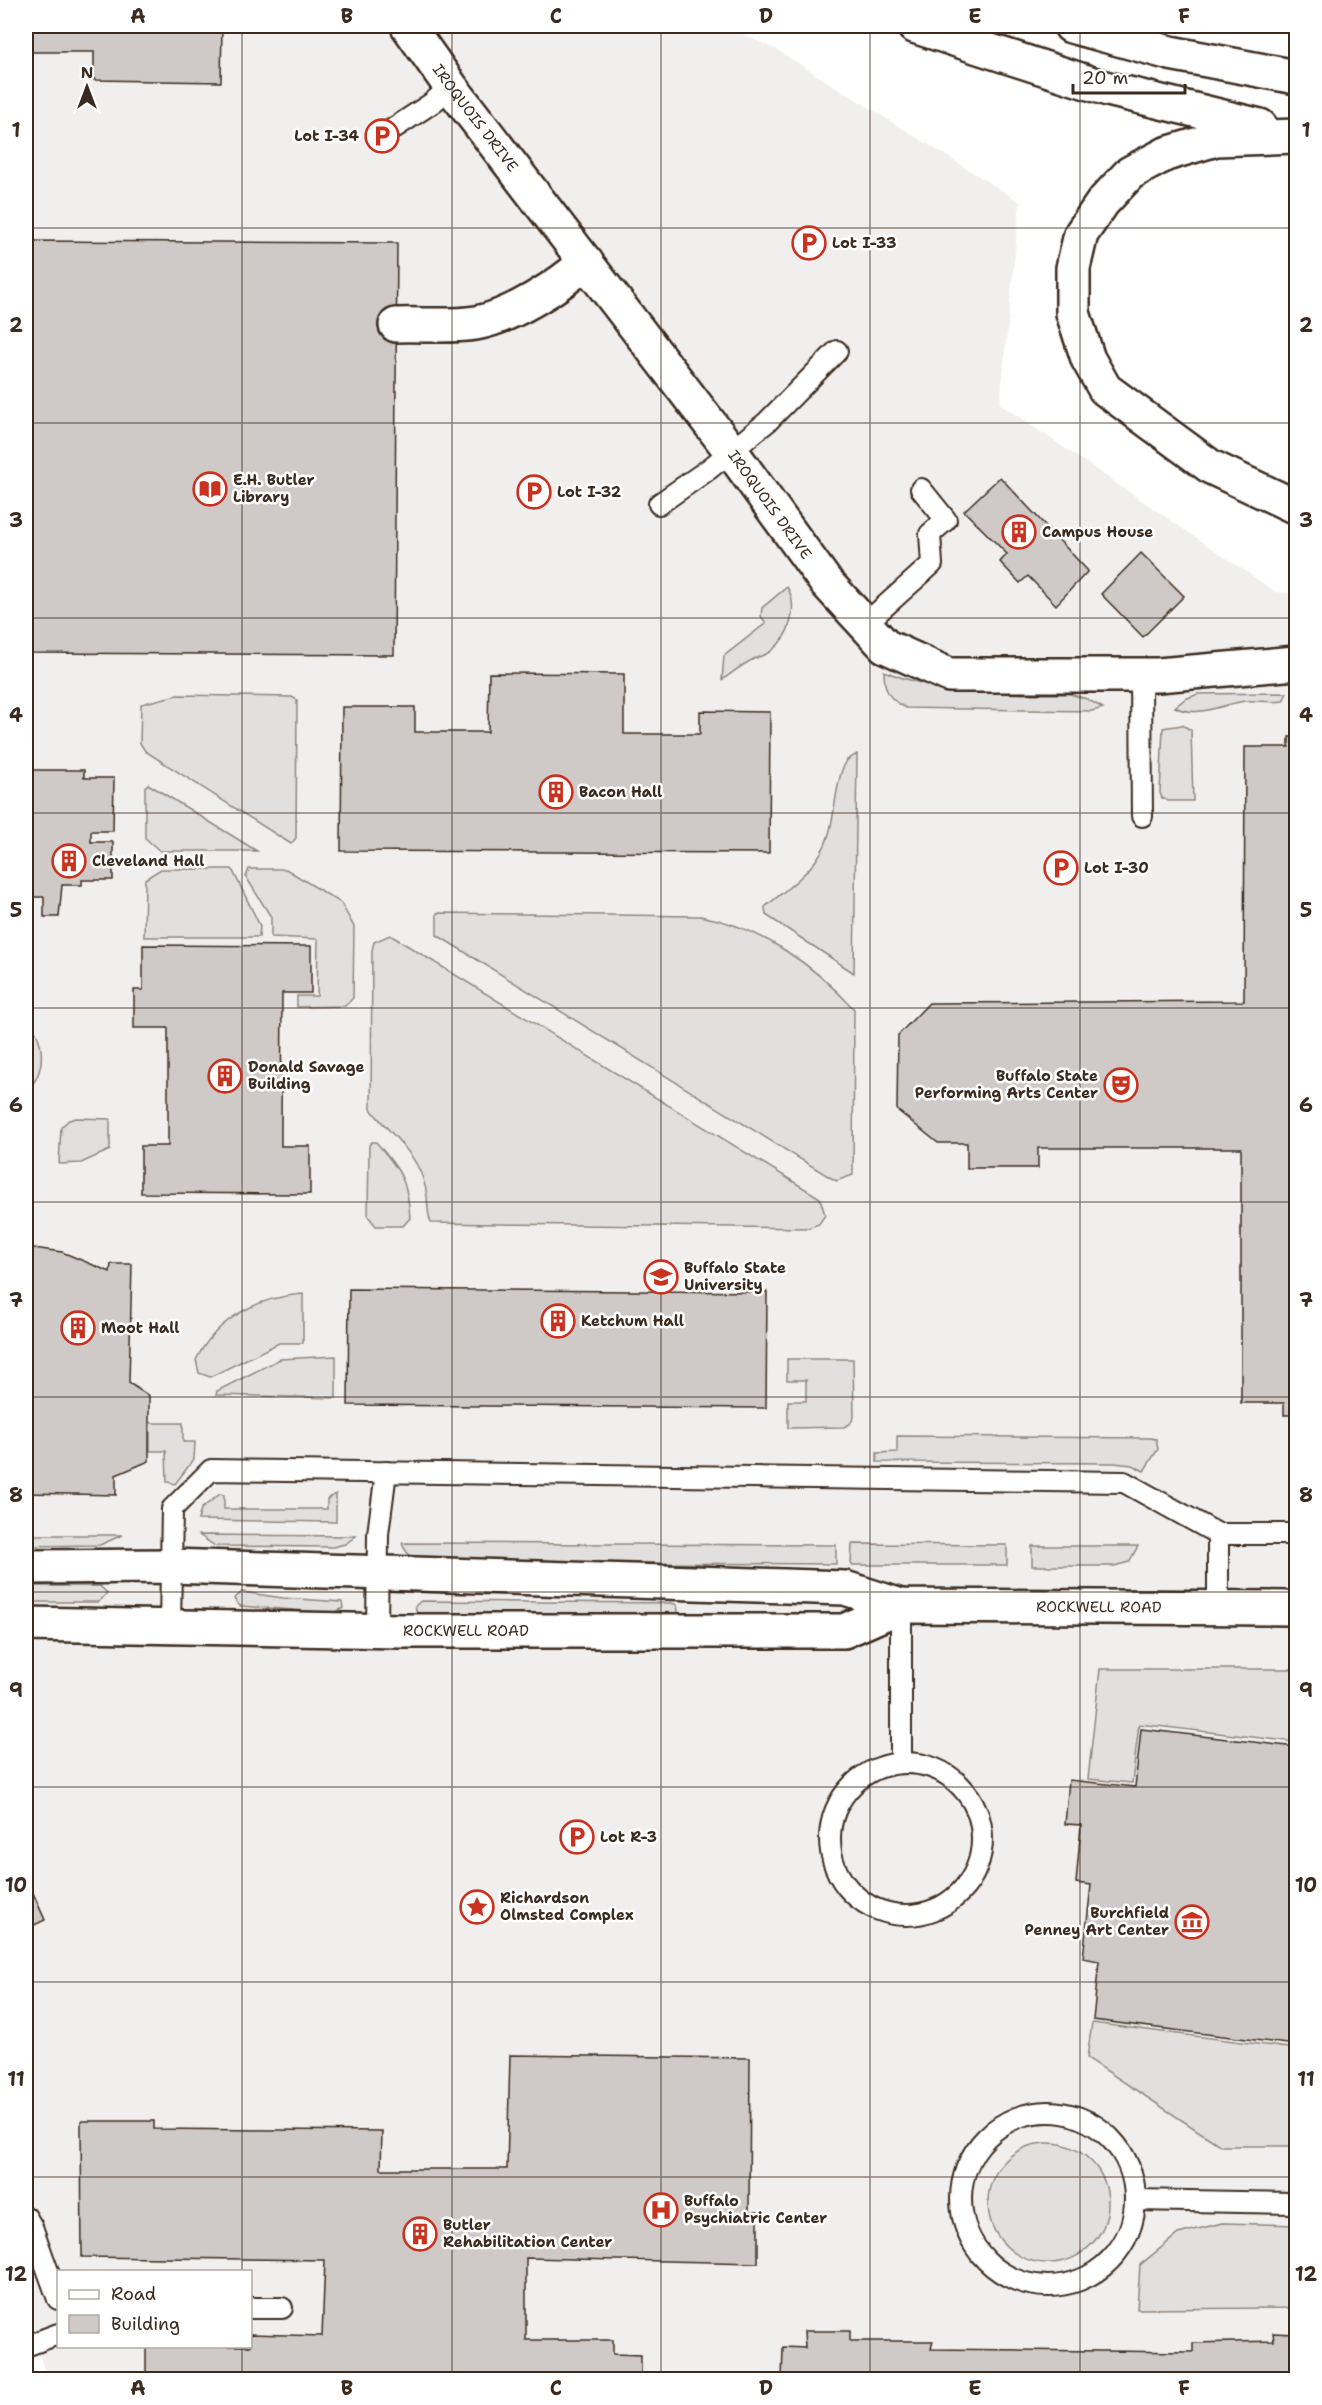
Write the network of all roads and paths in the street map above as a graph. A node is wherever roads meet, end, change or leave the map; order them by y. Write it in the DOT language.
graph roads {
  1 [pos="408,26"];
  2 [pos="914,26"];
  3 [pos="1071,26"];
  4 [pos="1296,77"];
  5 [pos="451,87"];
  6 [pos="1296,135"];
  7 [pos="382,136"];
  8 [pos="586,262"];
  9 [pos="396,325"];
  10 [pos="837,351"];
  11 [pos="731,451"];
  12 [pos="921,489"];
  13 [pos="659,504"];
  14 [pos="1296,507"];
  15 [pos="865,624"];
  16 [pos="1296,663"];
  17 [pos="1142,675"];
  18 [pos="1142,816"];
  19 [pos="386,1472"];
  20 [pos="1218,1534"];
  21 [pos="1296,1534"];
  22 [pos="170,1566"];
  23 [pos="26,1567"];
  24 [pos="378,1573"];
  25 [pos="901,1606"];
  26 [pos="1218,1608"];
  27 [pos="1296,1608"];
  28 [pos="26,1624"];
  29 [pos="170,1626"];
  30 [pos="377,1631"];
  31 [pos="901,1762"];
  32 [pos="1136,2200"];
  33 [pos="1296,2203"];
  34 [pos="26,2217"];
  35 [pos="57,2296"];
  36 [pos="252,2308"];
  37 [pos="282,2308"];
  38 [pos="57,2334"];
  39 [pos="26,2346"];
  1 -- 5 [label="main road, IROQUOIS DRIVE"];
  2 -- 6 [label="main road"];
  3 -- 4 [label="main road"];
  5 -- 7 [label="lane"];
  5 -- 8 [label="main road, IROQUOIS DRIVE"];
  6 -- 14 [label="main road"];
  8 -- 9 [label="main road"];
  8 -- 11 [label="main road, IROQUOIS DRIVE"];
  10 -- 11 [label="lane"];
  11 -- 13 [label="lane"];
  11 -- 15 [label="main road, IROQUOIS DRIVE"];
  12 -- 15 [label="lane"];
  15 -- 17 [label="main road, IROQUOIS DRIVE"];
  16 -- 17 [label="main road, IROQUOIS DRIVE"];
  17 -- 18 [label="lane"];
  19 -- 20 [label="lane"];
  19 -- 22 [label="lane"];
  19 -- 24 [label="lane"];
  20 -- 21 [label="lane"];
  20 -- 26 [label="lane"];
  22 -- 23 [label="main road, ROCKWELL ROAD"];
  22 -- 24 [label="main road, ROCKWELL ROAD"];
  22 -- 29 [label="lane"];
  24 -- 25 [label="main road, ROCKWELL ROAD"];
  24 -- 30 [label="lane"];
  25 -- 26 [label="main road, ROCKWELL ROAD"];
  25 -- 30 [label="main road, ROCKWELL ROAD"];
  25 -- 31 [label="lane"];
  26 -- 27 [label="main road, ROCKWELL ROAD"];
  28 -- 29 [label="main road, ROCKWELL ROAD"];
  29 -- 30 [label="main road, ROCKWELL ROAD"];
  31 -- 31 [label="lane"];
  32 -- 32 [label="lane"];
  32 -- 33 [label="lane"];
  34 -- 35 [label="lane"];
  36 -- 37 [label="lane"];
  38 -- 39 [label="lane"];
}
